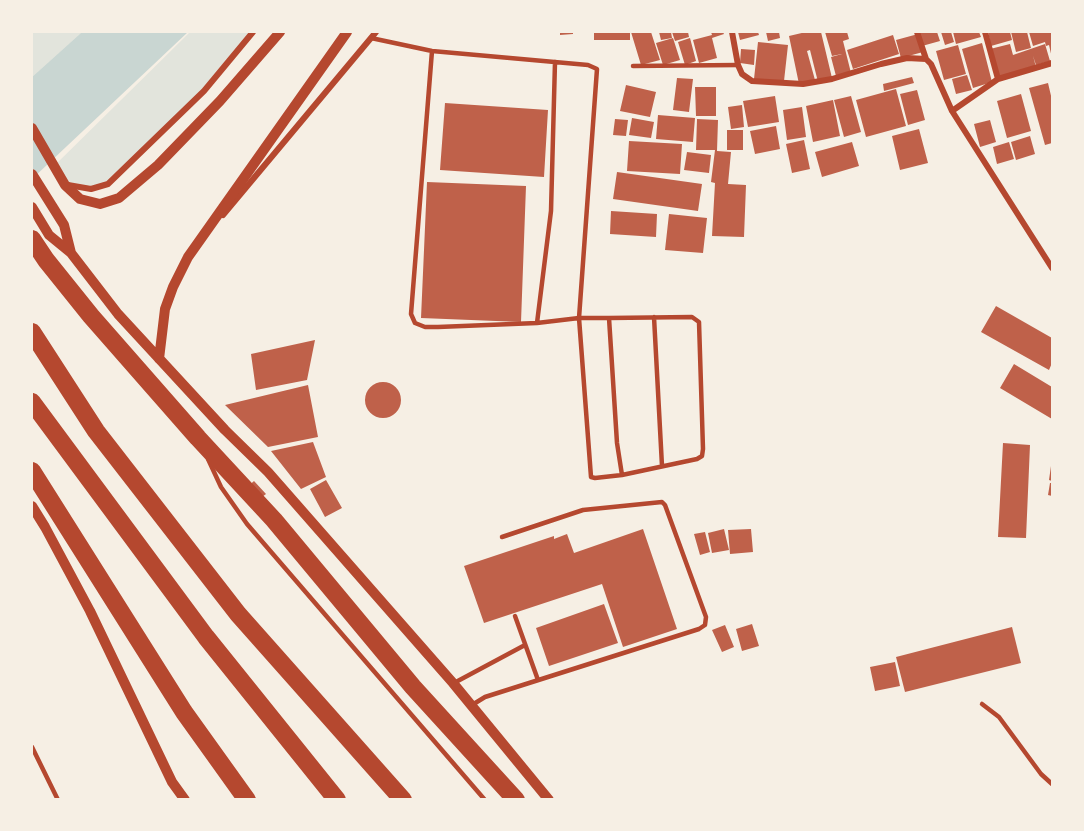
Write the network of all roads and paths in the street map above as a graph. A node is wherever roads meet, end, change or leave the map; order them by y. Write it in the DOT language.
graph roads {
  1 [pos="254,32"];
  2 [pos="280,32"];
  3 [pos="347,32"];
  4 [pos="376,32"];
  5 [pos="732,32"];
  6 [pos="917,32"];
  7 [pos="985,32"];
  8 [pos="370,38"];
  9 [pos="432,51"];
  10 [pos="926,59"];
  11 [pos="555,62"];
  12 [pos="1053,63"];
  13 [pos="738,65"];
  14 [pos="633,66"];
  15 [pos="998,79"];
  16 [pos="952,111"];
  17 [pos="32,128"];
  18 [pos="32,174"];
  19 [pos="64,185"];
  20 [pos="32,207"];
  21 [pos="32,239"];
  22 [pos="71,253"];
  23 [pos="188,257"];
  24 [pos="1053,268"];
  25 [pos="654,317"];
  26 [pos="579,318"];
  27 [pos="609,318"];
  28 [pos="537,322"];
  29 [pos="32,332"];
  30 [pos="159,359"];
  31 [pos="32,402"];
  32 [pos="198,438"];
  33 [pos="662,466"];
  34 [pos="32,471"];
  35 [pos="622,475"];
  36 [pos="32,506"];
  37 [pos="502,537"];
  38 [pos="515,616"];
  39 [pos="525,645"];
  40 [pos="538,680"];
  41 [pos="453,683"];
  42 [pos="982,704"];
  43 [pos="471,705"];
  44 [pos="32,747"];
  45 [pos="1053,784"];
  46 [pos="58,800"];
  47 [pos="185,800"];
  48 [pos="247,800"];
  49 [pos="337,800"];
  50 [pos="403,800"];
  51 [pos="486,800"];
  52 [pos="516,800"];
  53 [pos="549,800"];
  1 -- 19 [label="street"];
  2 -- 19 [label="street"];
  3 -- 23 [label="street"];
  4 -- 8 [label="street"];
  5 -- 13 [label="street"];
  6 -- 10 [label="street"];
  7 -- 15 [label="street"];
  8 -- 9 [label="lane"];
  8 -- 23 [label="street"];
  9 -- 11 [label="lane"];
  9 -- 28 [label="lane"];
  10 -- 13 [label="street"];
  10 -- 16 [label="street"];
  11 -- 26 [label="lane"];
  11 -- 28 [label="lane"];
  12 -- 15 [label="street"];
  13 -- 14 [label="lane"];
  15 -- 16 [label="street"];
  16 -- 24 [label="street"];
  17 -- 19 [label="street"];
  18 -- 22 [label="street"];
  20 -- 22 [label="street"];
  21 -- 32 [label="highway"];
  22 -- 30 [label="street"];
  23 -- 30 [label="street"];
  25 -- 27 [label="lane"];
  25 -- 33 [label="lane"];
  25 -- 33 [label="lane"];
  26 -- 27 [label="lane"];
  26 -- 28 [label="lane"];
  26 -- 35 [label="lane"];
  27 -- 35 [label="lane"];
  29 -- 50 [label="highway"];
  30 -- 41 [label="street"];
  31 -- 49 [label="highway"];
  32 -- 51 [label="lane"];
  32 -- 52 [label="highway"];
  33 -- 35 [label="lane"];
  34 -- 48 [label="highway"];
  36 -- 47 [label="street"];
  37 -- 40 [label="lane"];
  38 -- 39 [label="lane"];
  39 -- 40 [label="lane"];
  39 -- 41 [label="lane"];
  40 -- 43 [label="lane"];
  41 -- 43 [label="street"];
  42 -- 45 [label="lane"];
  43 -- 53 [label="street"];
  44 -- 46 [label="lane"];
}
